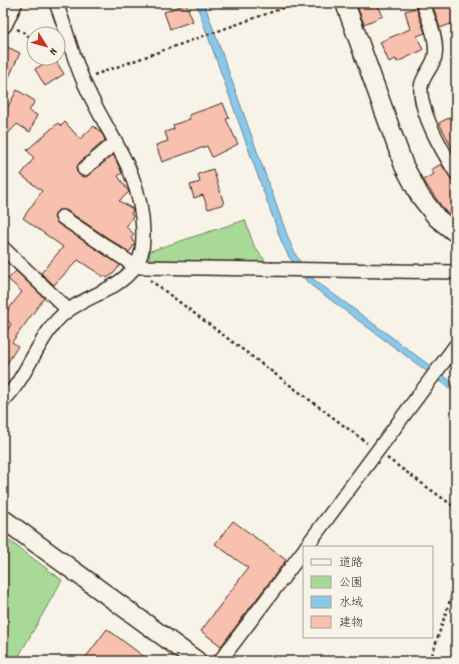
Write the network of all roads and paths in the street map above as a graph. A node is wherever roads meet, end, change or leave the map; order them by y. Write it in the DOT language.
graph roads {
  1 [pos="13,3"];
  2 [pos="56,3"];
  3 [pos="297,3"];
  4 [pos="345,3"];
  5 [pos="423,3"];
  6 [pos="3,23"];
  7 [pos="26,34"];
  8 [pos="82,80"];
  9 [pos="116,142"];
  10 [pos="84,169"];
  11 [pos="456,173"];
  12 [pos="62,217"];
  13 [pos="456,233"];
  14 [pos="3,248"];
  15 [pos="134,267"];
  16 [pos="456,272"];
  17 [pos="66,311"];
  18 [pos="456,345"];
  19 [pos="3,401"];
  20 [pos="378,451"];
  21 [pos="456,508"];
  22 [pos="3,519"];
  23 [pos="307,546"];
  24 [pos="303,551"];
  25 [pos="456,582"];
  26 [pos="456,642"];
  27 [pos="197,661"];
  28 [pos="220,661"];
  29 [pos="430,661"];
  30 [pos="450,661"];
  1 -- 6 [label="street"];
  2 -- 8 [label="street"];
  3 -- 8 [label="path"];
  4 -- 13 [label="street"];
  5 -- 11 [label="street"];
  6 -- 7 [label="path"];
  8 -- 9 [label="street"];
  9 -- 10 [label="street"];
  9 -- 15 [label="street"];
  12 -- 15 [label="street"];
  14 -- 17 [label="street"];
  15 -- 16 [label="street"];
  15 -- 17 [label="street"];
  15 -- 20 [label="path"];
  17 -- 19 [label="street"];
  18 -- 20 [label="street"];
  20 -- 21 [label="path"];
  20 -- 23 [label="street"];
  22 -- 27 [label="street"];
  24 -- 28 [label="street"];
  25 -- 29 [label="path"];
  26 -- 30 [label="path"];
}
